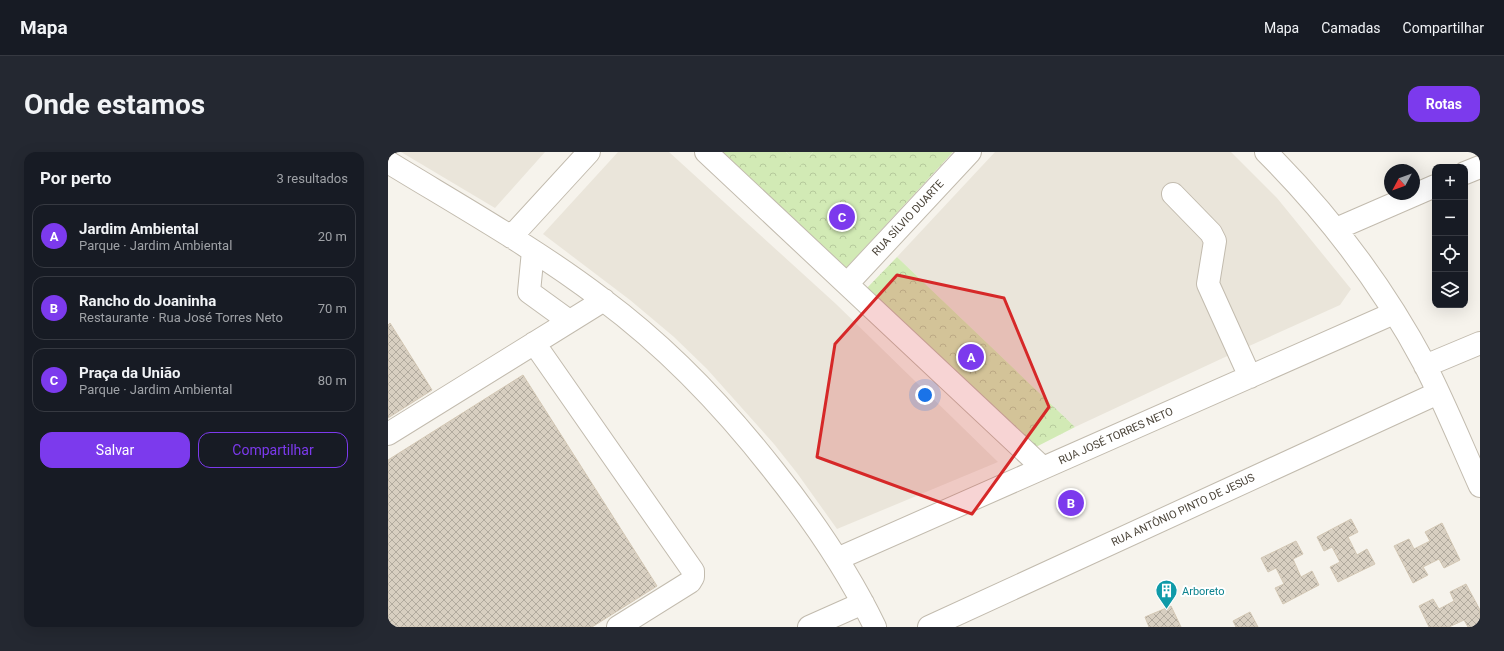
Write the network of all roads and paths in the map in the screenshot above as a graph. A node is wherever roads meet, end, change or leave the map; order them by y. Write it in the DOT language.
graph roads {
  1 [pos="589,152"];
  2 [pos="706,152"];
  3 [pos="970,152"];
  4 [pos="1266,152"];
  5 [pos="388,162"];
  6 [pos="1480,166"];
  7 [pos="1468,172"];
  8 [pos="1432,187"];
  9 [pos="1173,194"];
  10 [pos="1336,229"];
  11 [pos="511,237"];
  12 [pos="533,250"];
  13 [pos="847,284"];
  14 [pos="604,300"];
  15 [pos="1394,313"];
  16 [pos="569,321"];
  17 [pos="1480,342"];
  18 [pos="534,343"];
  19 [pos="1425,366"];
  20 [pos="1250,377"];
  21 [pos="1438,393"];
  22 [pos="388,434"];
  23 [pos="1043,468"];
  24 [pos="1480,486"];
  25 [pos="837,559"];
  26 [pos="863,603"];
  27 [pos="618,627"];
  28 [pos="809,627"];
  29 [pos="875,627"];
  30 [pos="929,627"];
  1 -- 11 [label="street"];
  2 -- 13 [label="street"];
  3 -- 13 [label="street, RUA SÍLVIO DUARTE"];
  4 -- 10 [label="street"];
  5 -- 11 [label="street"];
  6 -- 7 [label="street"];
  8 -- 10 [label="street"];
  9 -- 20 [label="street"];
  10 -- 15 [label="street"];
  11 -- 12 [label="street"];
  12 -- 14 [label="street"];
  12 -- 16 [label="street"];
  13 -- 23 [label="street"];
  14 -- 16 [label="street"];
  14 -- 25 [label="street"];
  15 -- 19 [label="street"];
  15 -- 20 [label="street, RUA JOSÉ TORRES NETO"];
  16 -- 18 [label="street"];
  17 -- 19 [label="street"];
  18 -- 22 [label="street"];
  18 -- 27 [label="street"];
  19 -- 21 [label="street"];
  20 -- 23 [label="street, RUA JOSÉ TORRES NETO"];
  21 -- 24 [label="street"];
  21 -- 30 [label="street, RUA ANTÔNIO PINTO DE JESUS"];
  23 -- 25 [label="street, RUA JOSÉ TORRES NETO"];
  25 -- 26 [label="street"];
  26 -- 28 [label="street"];
  26 -- 29 [label="street"];
}
